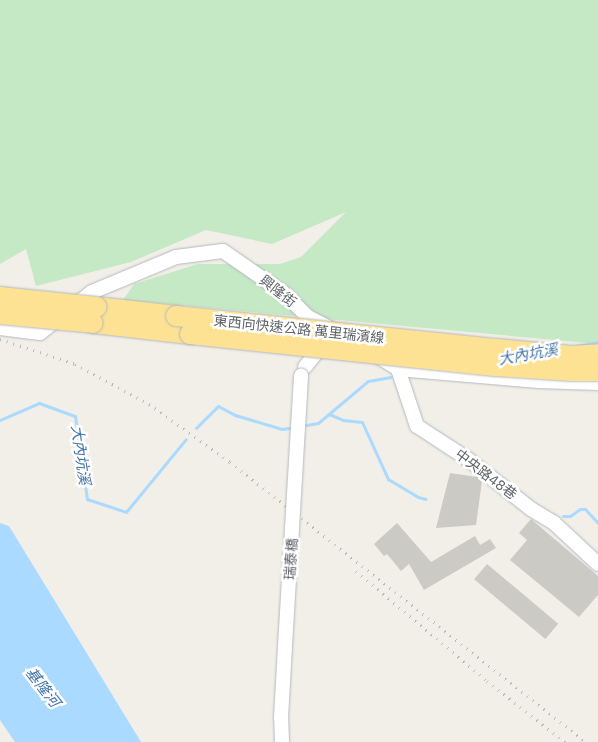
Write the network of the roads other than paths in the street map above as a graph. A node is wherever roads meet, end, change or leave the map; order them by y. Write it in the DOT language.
graph roads {
  1 [pos="0,297"];
  2 [pos="0,314"];
  3 [pos="94,315"];
  4 [pos="308,317"];
  5 [pos="0,328"];
  6 [pos="356,342"];
  7 [pos="598,354"];
  8 [pos="398,369"];
  9 [pos="303,371"];
  10 [pos="598,371"];
  11 [pos="598,383"];
  12 [pos="598,564"];
  13 [pos="282,742"];
  1 -- 3 [label="highway, 東西向快速公路 萬里瑞濱線, bridge"];
  2 -- 3 [label="highway, 東西向快速公路 萬里瑞濱線, bridge"];
  3 -- 7 [label="highway, 東西向快速公路 萬里瑞濱線, bridge"];
  3 -- 10 [label="highway, 東西向快速公路 萬里瑞濱線, bridge"];
  4 -- 5 [label="street, 興隆街"];
  4 -- 6 [label="street, 興隆街"];
  4 -- 9 [label="street, 瑞泰橋"];
  6 -- 8 [label="street, 興隆街"];
  6 -- 9 [label="street"];
  8 -- 11 [label="street, 興隆街"];
  8 -- 12 [label="street, 中央路48巷"];
  9 -- 13 [label="street, 瑞泰橋, bridge"];
}
